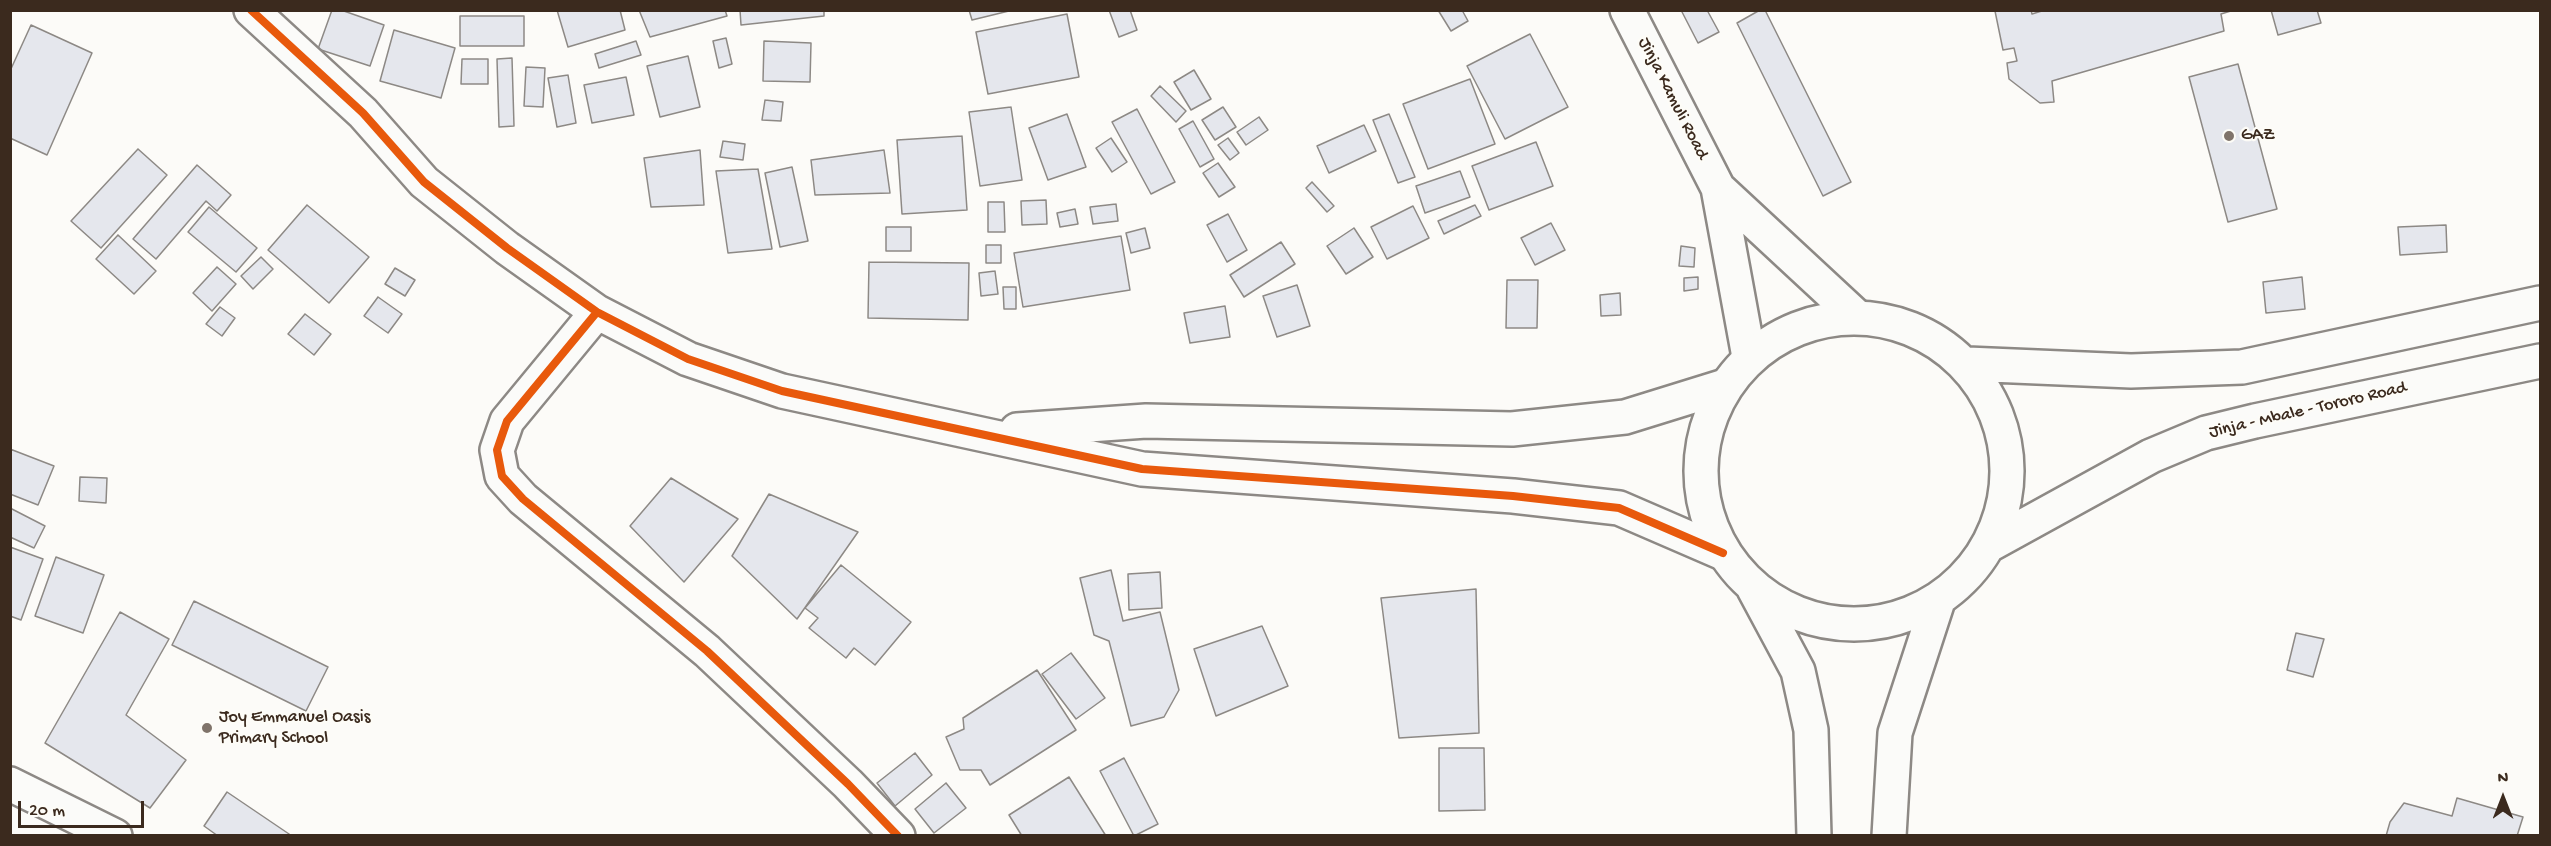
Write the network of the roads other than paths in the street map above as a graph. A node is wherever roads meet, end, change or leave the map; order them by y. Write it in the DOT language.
graph roads {
  1 [pos="251,10"];
  2 [pos="1627,10"];
  3 [pos="274,24"];
  4 [pos="1718,188"];
  5 [pos="2541,303"];
  6 [pos="597,312"];
  7 [pos="1856,316"];
  8 [pos="1749,357"];
  9 [pos="2541,361"];
  10 [pos="1967,364"];
  11 [pos="1725,386"];
  12 [pos="979,433"];
  13 [pos="1991,544"];
  14 [pos="1724,553"];
  15 [pos="1754,588"];
  16 [pos="1938,601"];
  17 [pos="10,784"];
  18 [pos="115,836"];
  19 [pos="898,836"];
  20 [pos="1814,836"];
  21 [pos="1889,836"];
  1 -- 3 [label="main road"];
  2 -- 4 [label="main road, Jinja Kamuli Road"];
  3 -- 6 [label="main road"];
  4 -- 7 [label="main road, Jinja Kamuli Road"];
  4 -- 8 [label="main road, Jinja Kamuli Road"];
  5 -- 10 [label="main road"];
  6 -- 12 [label="main road"];
  6 -- 19 [label="main road"];
  7 -- 8 [label="main road"];
  7 -- 10 [label="main road"];
  8 -- 11 [label="main road"];
  9 -- 13 [label="main road, Jinja - Mbale - Tororo Road"];
  10 -- 13 [label="main road"];
  11 -- 12 [label="main road"];
  11 -- 14 [label="main road"];
  12 -- 14 [label="main road"];
  13 -- 16 [label="main road"];
  14 -- 15 [label="main road"];
  15 -- 16 [label="main road"];
  15 -- 20 [label="main road"];
  16 -- 21 [label="main road"];
  17 -- 18 [label="main road"];
}
